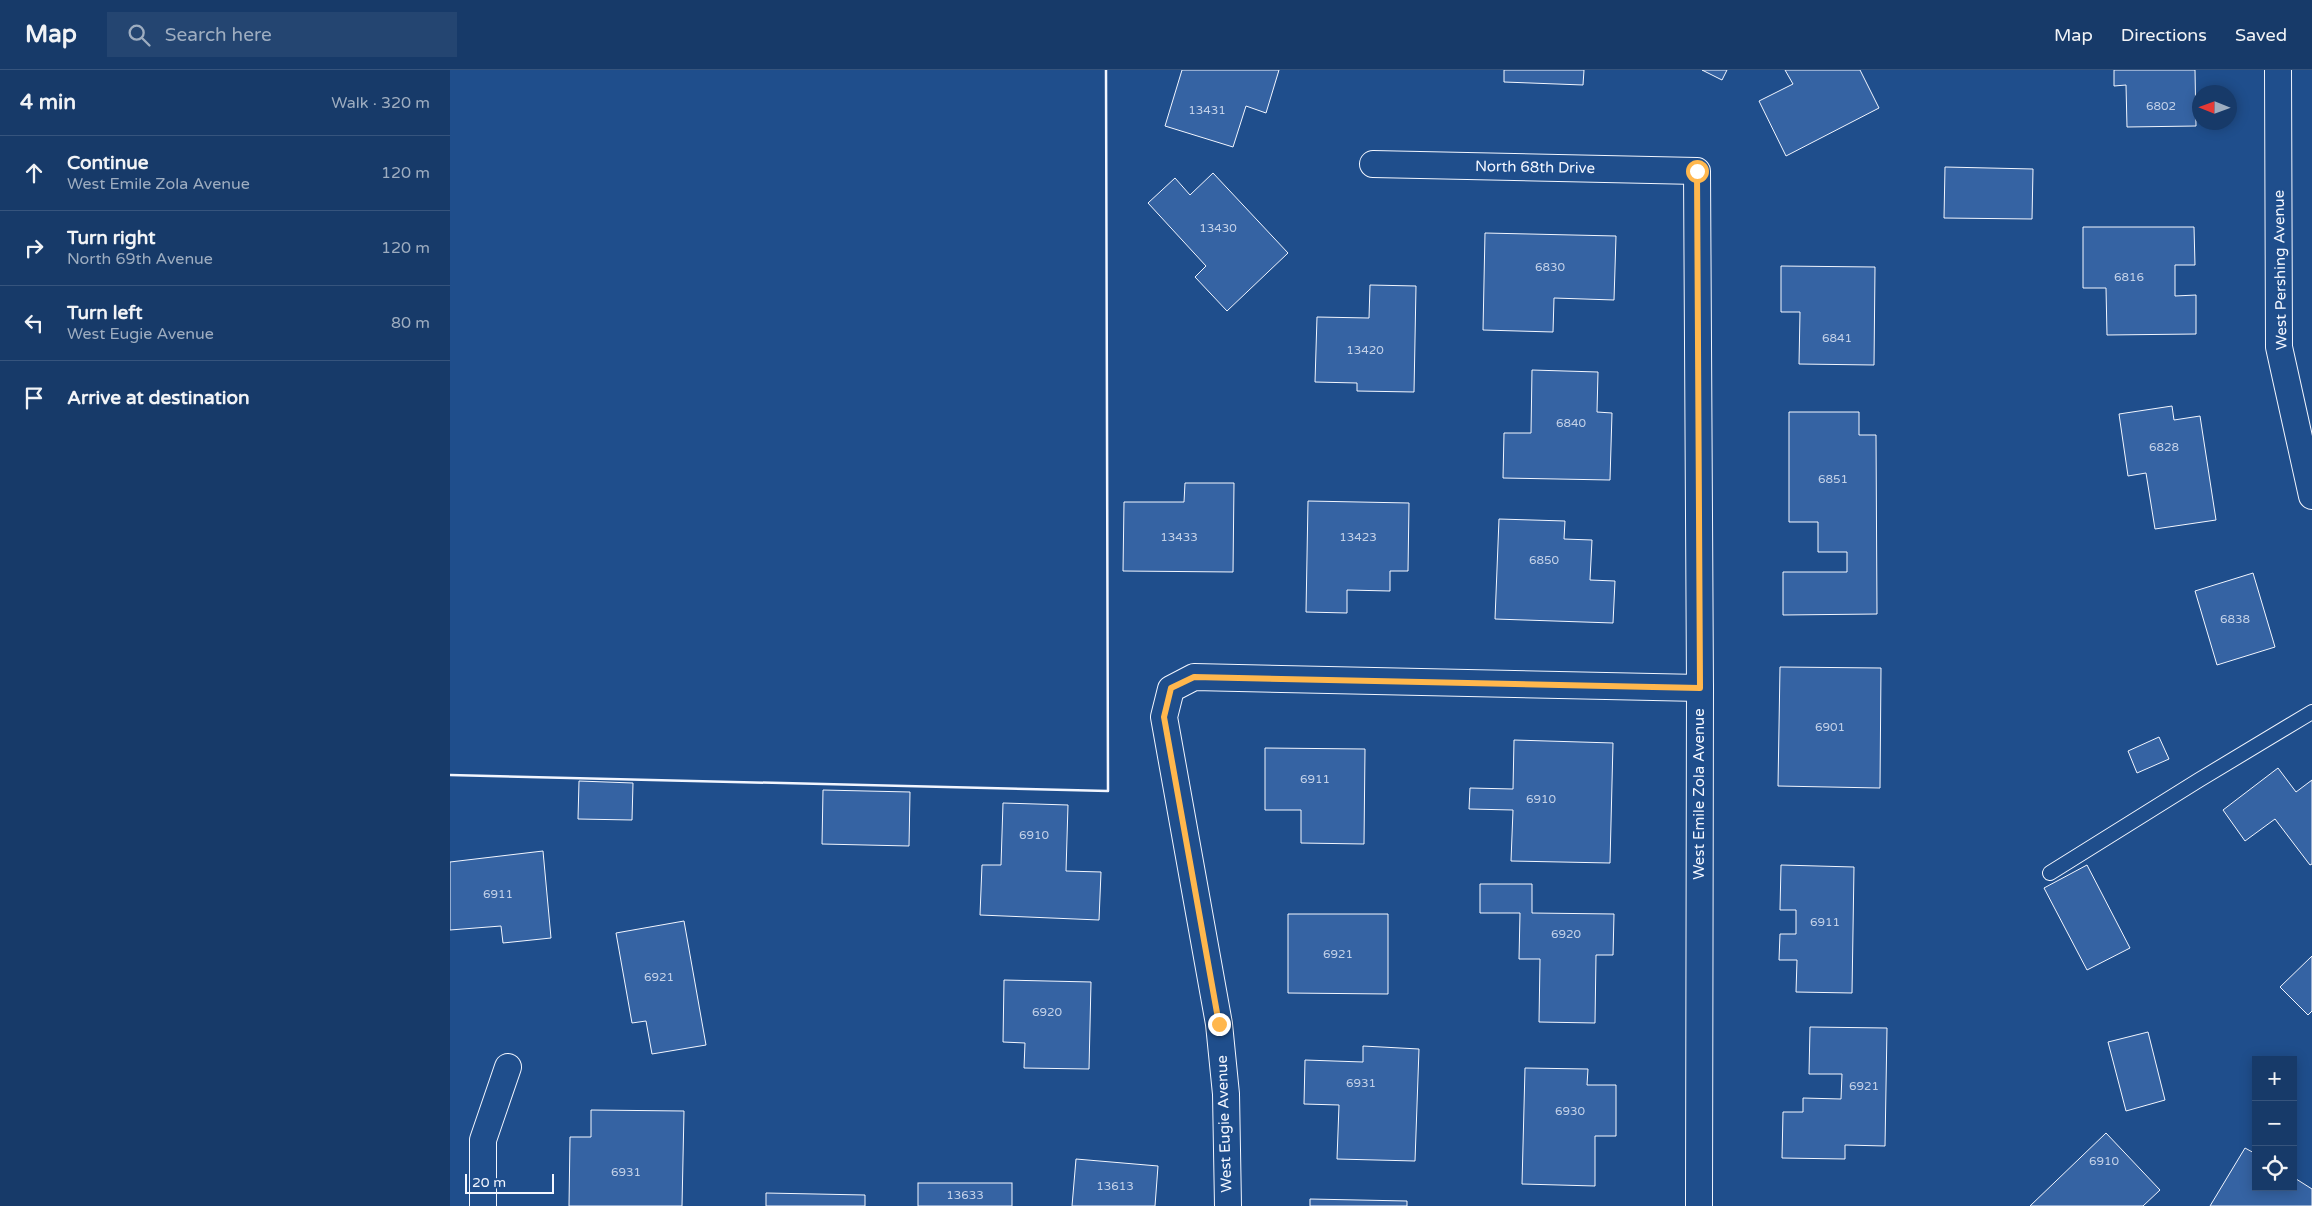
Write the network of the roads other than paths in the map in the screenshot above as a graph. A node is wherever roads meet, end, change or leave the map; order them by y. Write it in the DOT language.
graph roads {
  1 [pos="2278,70"];
  2 [pos="1373,164"];
  3 [pos="1697,171"];
  4 [pos="2312,496"];
  5 [pos="1700,688"];
  6 [pos="2312,712"];
  7 [pos="2050,873"];
  8 [pos="508,1068"];
  9 [pos="483,1206"];
  10 [pos="1228,1206"];
  11 [pos="1699,1206"];
  1 -- 4 [label="street, West Pershing Avenue"];
  2 -- 3 [label="street, North 68th Drive"];
  3 -- 5 [label="street, West Emile Zola Avenue"];
  5 -- 10 [label="street, West Eugie Avenue"];
  5 -- 11 [label="street, West Emile Zola Avenue"];
  6 -- 7 [label="lane"];
  8 -- 9 [label="street"];
}
